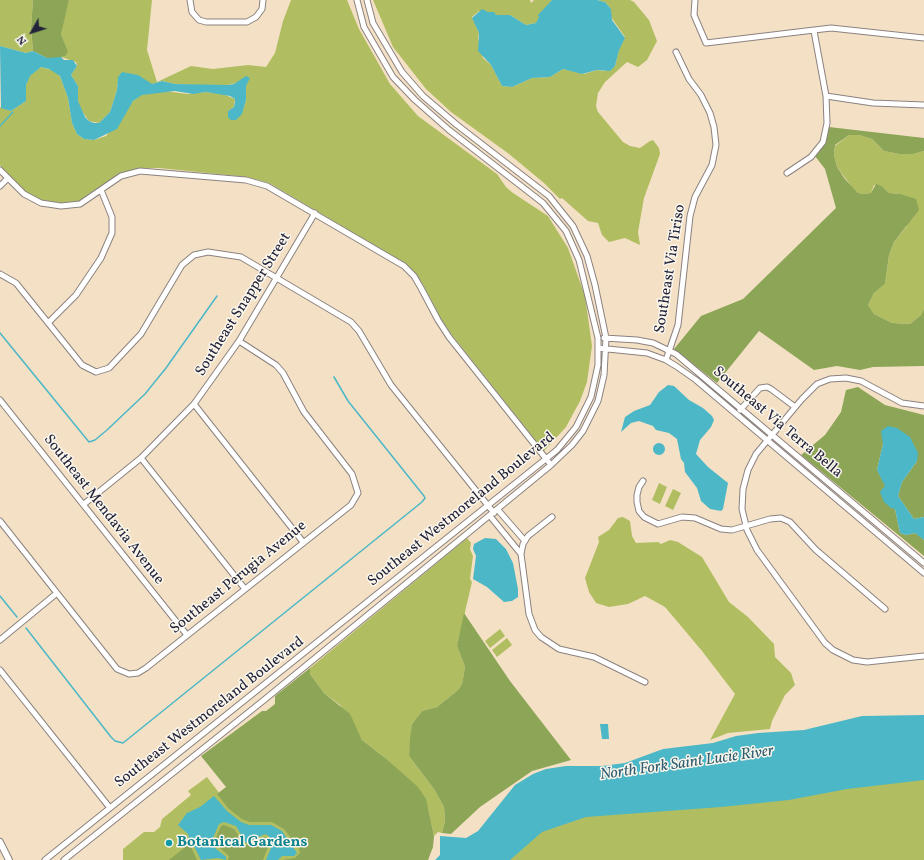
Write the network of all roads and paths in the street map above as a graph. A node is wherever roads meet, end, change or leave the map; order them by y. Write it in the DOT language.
graph roads {
  1 [pos="190,0"];
  2 [pos="263,0"];
  3 [pos="357,0"];
  4 [pos="367,0"];
  5 [pos="695,0"];
  6 [pos="814,32"];
  7 [pos="924,38"];
  8 [pos="676,52"];
  9 [pos="826,96"];
  10 [pos="924,106"];
  11 [pos="0,170"];
  12 [pos="787,173"];
  13 [pos="7,179"];
  14 [pos="0,186"];
  15 [pos="101,190"];
  16 [pos="314,213"];
  17 [pos="0,274"];
  18 [pos="277,278"];
  19 [pos="48,323"];
  20 [pos="598,338"];
  21 [pos="606,338"];
  22 [pos="239,341"];
  23 [pos="598,348"];
  24 [pos="606,349"];
  25 [pos="670,350"];
  26 [pos="666,360"];
  27 [pos="0,400"];
  28 [pos="194,404"];
  29 [pos="924,406"];
  30 [pos="795,407"];
  31 [pos="741,408"];
  32 [pos="736,414"];
  33 [pos="772,435"];
  34 [pos="767,441"];
  35 [pos="141,458"];
  36 [pos="547,459"];
  37 [pos="551,465"];
  38 [pos="643,481"];
  39 [pos="84,504"];
  40 [pos="488,506"];
  41 [pos="494,513"];
  42 [pos="552,517"];
  43 [pos="0,521"];
  44 [pos="746,526"];
  45 [pos="525,541"];
  46 [pos="304,542"];
  47 [pos="520,554"];
  48 [pos="924,563"];
  49 [pos="924,573"];
  50 [pos="245,589"];
  51 [pos="57,594"];
  52 [pos="885,609"];
  53 [pos="187,635"];
  54 [pos="0,640"];
  55 [pos="924,656"];
  56 [pos="0,670"];
  57 [pos="645,682"];
  58 [pos="110,808"];
  59 [pos="0,842"];
  60 [pos="9,860"];
  61 [pos="45,860"];
  62 [pos="64,860"];
  1 -- 2 [label="street"];
  3 -- 20 [label="street, Southeast Westmoreland Boulevard"];
  4 -- 21 [label="street, Southeast Westmoreland Boulevard"];
  5 -- 6 [label="street"];
  6 -- 7 [label="street"];
  6 -- 9 [label="street"];
  8 -- 25 [label="street, Southeast Via Tiriso"];
  9 -- 10 [label="street"];
  9 -- 12 [label="street"];
  11 -- 13 [label="street"];
  13 -- 14 [label="street"];
  13 -- 15 [label="street"];
  15 -- 16 [label="street"];
  15 -- 19 [label="street"];
  16 -- 18 [label="street, Southeast Snapper Street"];
  16 -- 36 [label="street"];
  17 -- 19 [label="street"];
  18 -- 19 [label="street"];
  18 -- 22 [label="street, Southeast Snapper Street"];
  18 -- 40 [label="street"];
  20 -- 21 [label="street, Southeast Via Terra Bella"];
  20 -- 23 [label="street, Southeast Westmoreland Boulevard"];
  21 -- 24 [label="street, Southeast Westmoreland Boulevard"];
  21 -- 25 [label="street, Southeast Via Terra Bella"];
  22 -- 28 [label="street, Southeast Snapper Street"];
  22 -- 46 [label="street, Southeast Perugia Avenue"];
  23 -- 24 [label="street, Southeast Via Terra Bella"];
  23 -- 36 [label="street, Southeast Westmoreland Boulevard"];
  24 -- 26 [label="street, Southeast Via Terra Bella"];
  24 -- 37 [label="street, Southeast Westmoreland Boulevard"];
  25 -- 26 [label="street, Southeast Via Tiriso"];
  25 -- 31 [label="street, Southeast Via Terra Bella"];
  26 -- 32 [label="street, Southeast Via Terra Bella"];
  27 -- 39 [label="street, Southeast Mendavia Avenue"];
  28 -- 35 [label="street, Southeast Snapper Street"];
  28 -- 46 [label="street"];
  29 -- 30 [label="street"];
  30 -- 31 [label="street"];
  30 -- 33 [label="street"];
  31 -- 32 [label="street"];
  31 -- 33 [label="street, Southeast Via Terra Bella"];
  32 -- 34 [label="street, Southeast Via Terra Bella"];
  33 -- 34 [label="street"];
  33 -- 48 [label="street, Southeast Via Terra Bella"];
  34 -- 44 [label="street"];
  34 -- 49 [label="street, Southeast Via Terra Bella"];
  35 -- 39 [label="street, Southeast Snapper Street"];
  35 -- 50 [label="street"];
  36 -- 37 [label="street"];
  36 -- 40 [label="street, Southeast Westmoreland Boulevard"];
  37 -- 41 [label="street, Southeast Westmoreland Boulevard"];
  38 -- 44 [label="street"];
  39 -- 53 [label="street, Southeast Mendavia Avenue"];
  40 -- 41 [label="street"];
  40 -- 58 [label="street, Southeast Westmoreland Boulevard"];
  41 -- 45 [label="street"];
  41 -- 47 [label="street"];
  41 -- 62 [label="street, Southeast Westmoreland Boulevard"];
  42 -- 45 [label="street"];
  43 -- 51 [label="street"];
  44 -- 52 [label="street"];
  44 -- 55 [label="street"];
  45 -- 47 [label="street"];
  46 -- 50 [label="street, Southeast Perugia Avenue"];
  47 -- 57 [label="street"];
  50 -- 53 [label="street, Southeast Perugia Avenue"];
  51 -- 53 [label="street, Southeast Perugia Avenue"];
  51 -- 54 [label="street"];
  56 -- 58 [label="street"];
  58 -- 61 [label="street, Southeast Westmoreland Boulevard"];
  59 -- 60 [label="main road"];
}
